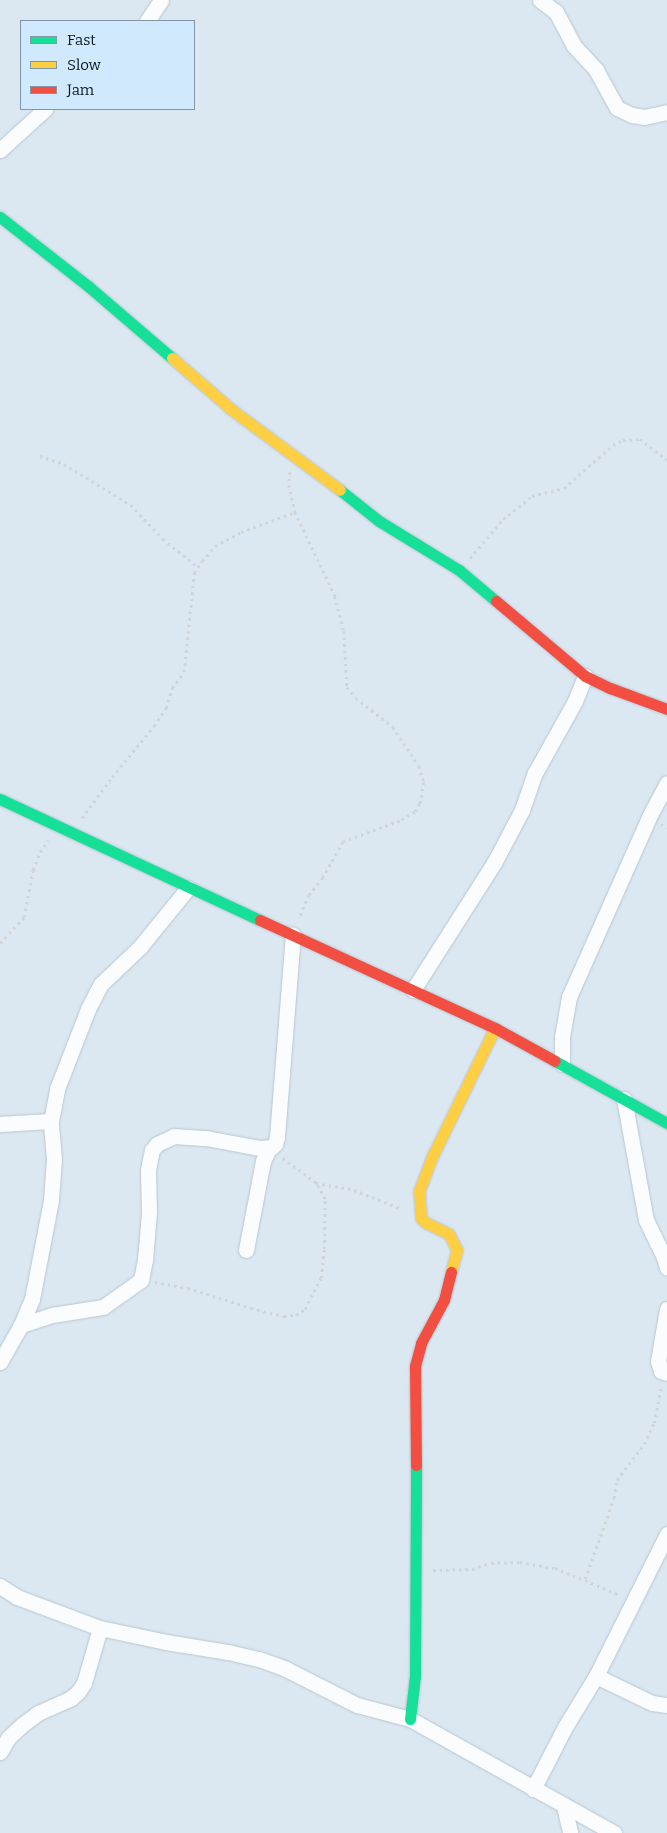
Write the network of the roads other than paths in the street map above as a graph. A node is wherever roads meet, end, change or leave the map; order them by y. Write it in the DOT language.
graph roads {
  1 [pos="161,0"];
  2 [pos="540,0"];
  3 [pos="148,20"];
  4 [pos="44,110"];
  5 [pos="667,112"];
  6 [pos="0,150"];
  7 [pos="0,217"];
  8 [pos="585,676"];
  9 [pos="667,709"];
  10 [pos="667,783"];
  11 [pos="0,799"];
  12 [pos="188,888"];
  13 [pos="292,935"];
  14 [pos="413,990"];
  15 [pos="495,1028"];
  16 [pos="562,1064"];
  17 [pos="624,1099"];
  18 [pos="51,1121"];
  19 [pos="667,1123"];
  20 [pos="0,1124"];
  21 [pos="270,1148"];
  22 [pos="246,1250"];
  23 [pos="667,1268"];
  24 [pos="667,1309"];
  25 [pos="21,1325"];
  26 [pos="0,1362"];
  27 [pos="664,1372"];
  28 [pos="667,1534"];
  29 [pos="0,1586"];
  30 [pos="100,1628"];
  31 [pos="596,1676"];
  32 [pos="667,1705"];
  33 [pos="410,1719"];
  34 [pos="0,1752"];
  35 [pos="533,1789"];
  36 [pos="564,1806"];
  37 [pos="570,1833"];
  38 [pos="614,1833"];
  1 -- 3 [label="street"];
  2 -- 5 [label="street"];
  4 -- 6 [label="street"];
  7 -- 8 [label="street"];
  8 -- 9 [label="street"];
  8 -- 14 [label="street"];
  10 -- 16 [label="street"];
  11 -- 12 [label="street"];
  12 -- 13 [label="street"];
  12 -- 18 [label="street"];
  13 -- 14 [label="street"];
  13 -- 21 [label="street"];
  14 -- 15 [label="street"];
  15 -- 16 [label="street"];
  15 -- 33 [label="street"];
  16 -- 17 [label="street"];
  17 -- 19 [label="street"];
  17 -- 23 [label="street"];
  18 -- 20 [label="street"];
  18 -- 25 [label="street"];
  21 -- 22 [label="street"];
  21 -- 25 [label="street"];
  24 -- 27 [label="street"];
  25 -- 26 [label="street"];
  28 -- 31 [label="street"];
  29 -- 30 [label="street"];
  30 -- 33 [label="street"];
  30 -- 34 [label="street"];
  31 -- 32 [label="street"];
  31 -- 35 [label="street"];
  33 -- 35 [label="street"];
  35 -- 36 [label="street"];
  36 -- 37 [label="street"];
  36 -- 38 [label="street"];
}
